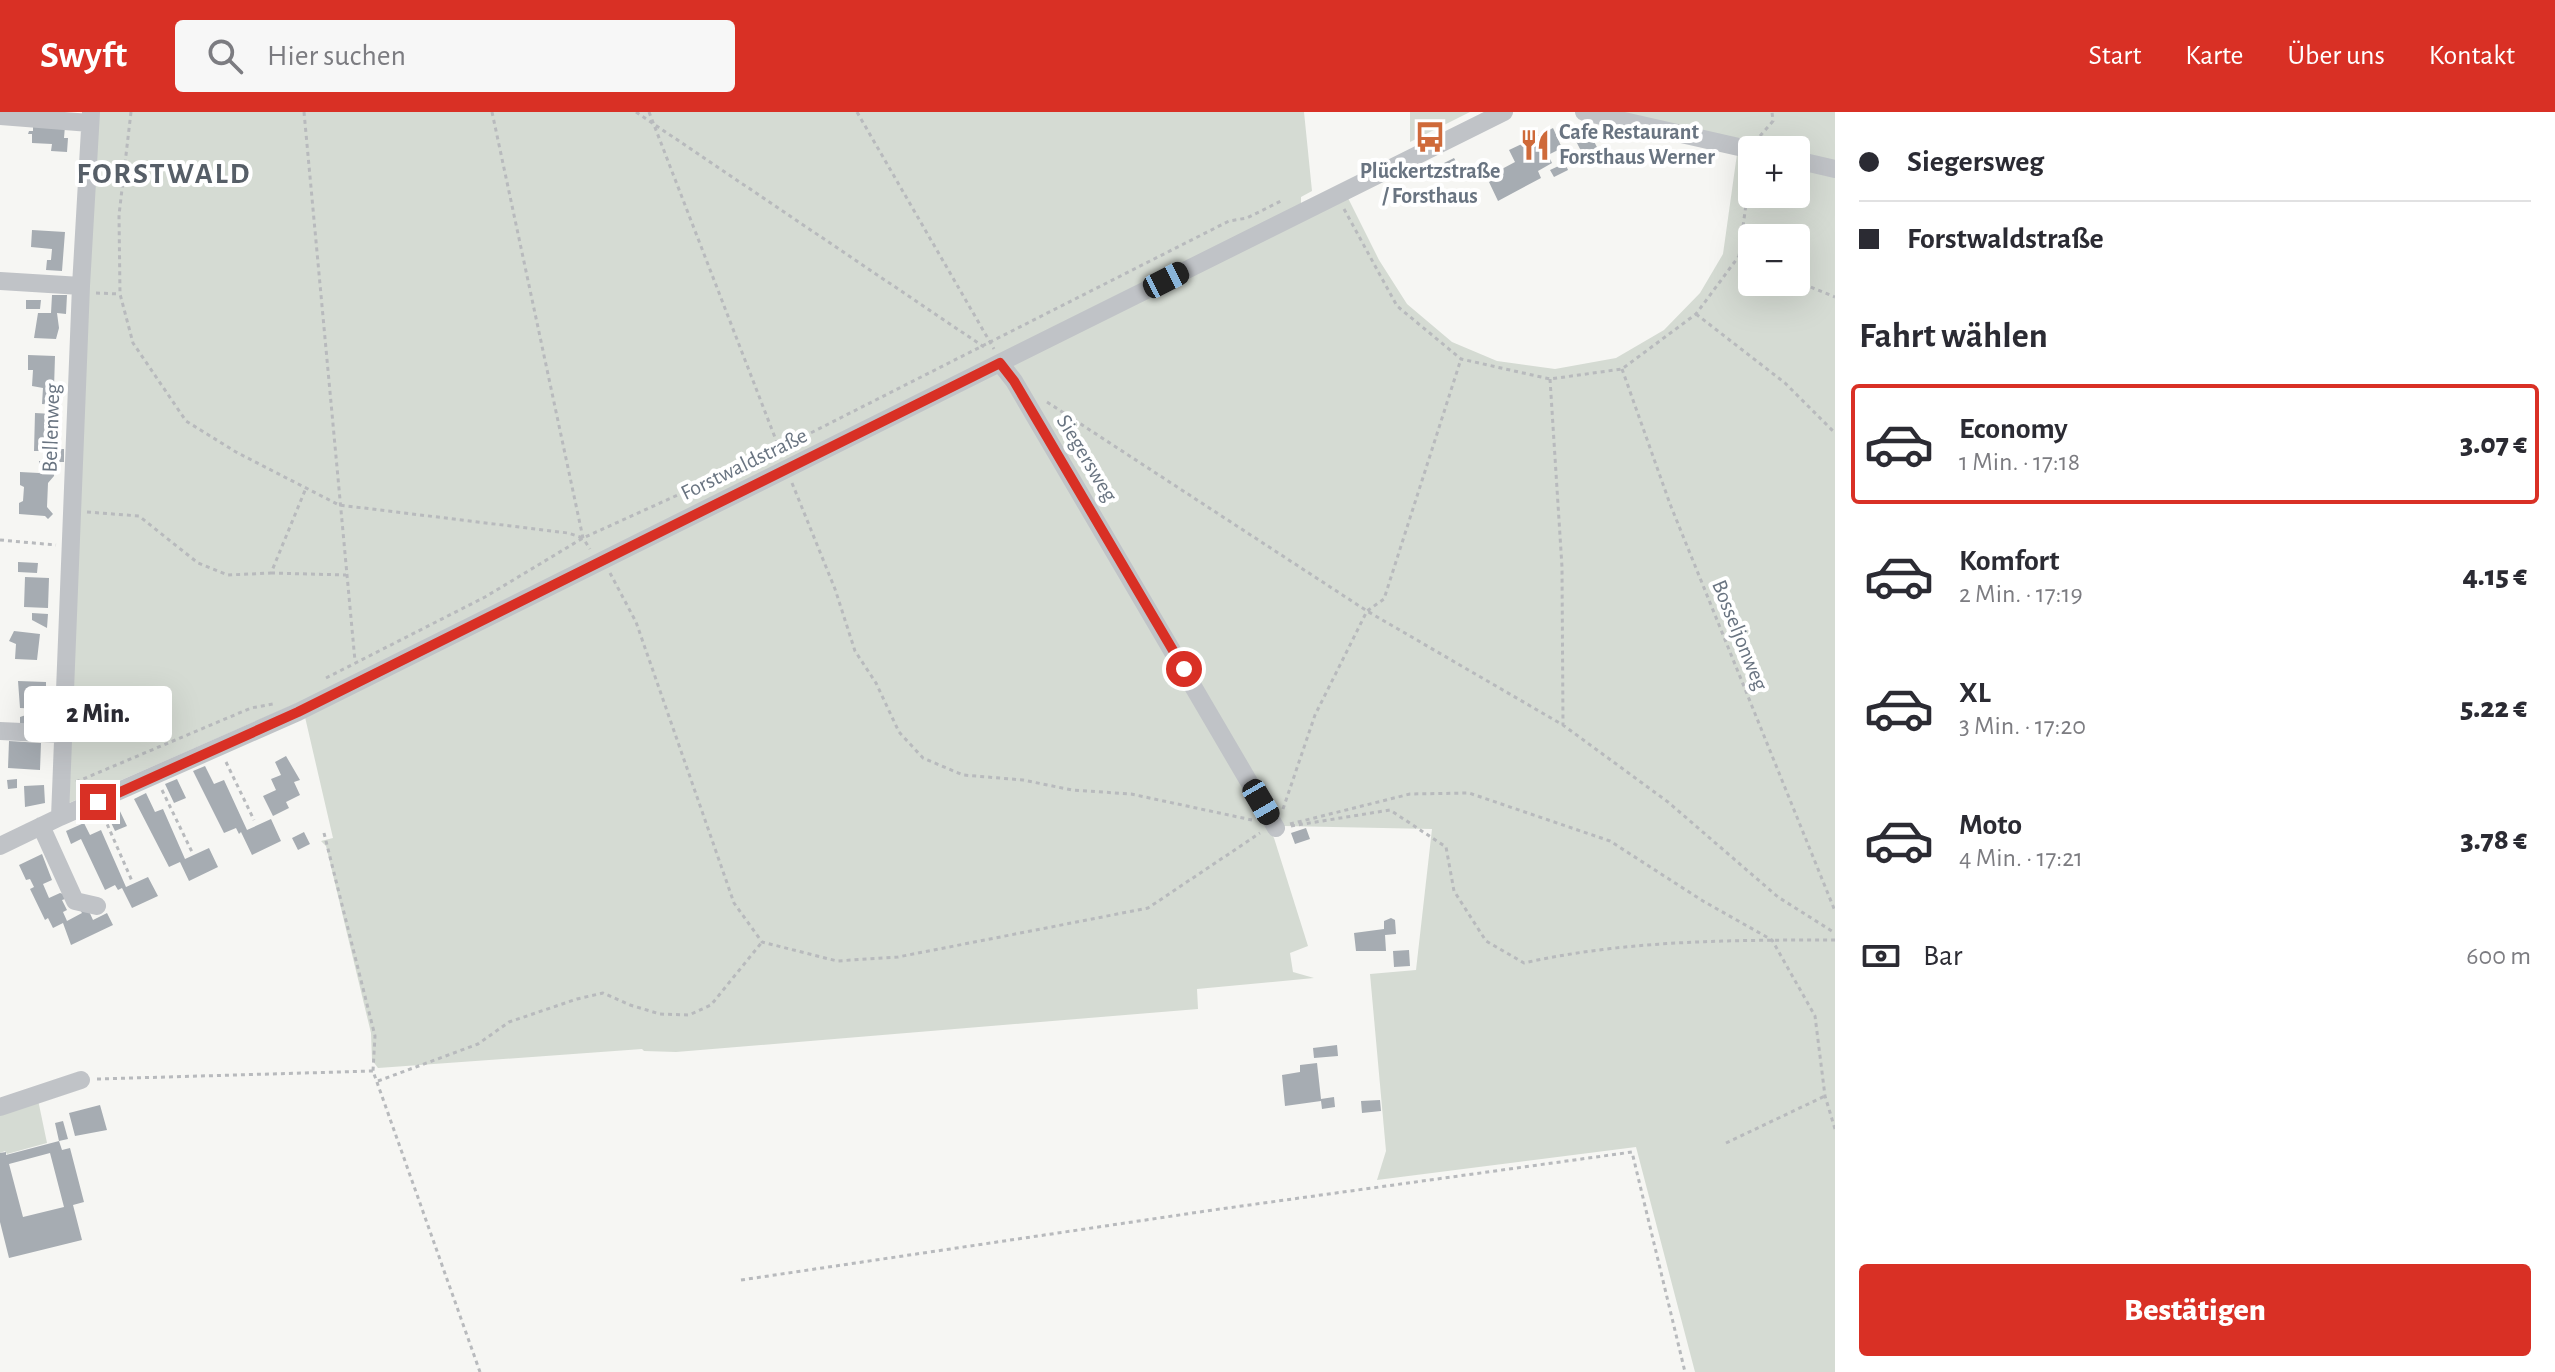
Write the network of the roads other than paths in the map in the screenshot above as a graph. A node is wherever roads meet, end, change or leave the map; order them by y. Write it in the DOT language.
graph roads {
  1 [pos="1504,112"];
  2 [pos="1584,112"];
  3 [pos="0,116"];
  4 [pos="90,118"];
  5 [pos="1738,147"];
  6 [pos="1810,163"];
  7 [pos="1835,169"];
  8 [pos="0,281"];
  9 [pos="81,286"];
  10 [pos="1000,363"];
  11 [pos="0,731"];
  12 [pos="64,734"];
  13 [pos="60,817"];
  14 [pos="41,826"];
  15 [pos="1276,828"];
  16 [pos="0,846"];
  17 [pos="97,906"];
  18 [pos="81,1080"];
  19 [pos="0,1107"];
  1 -- 10 [label="street, Forstwaldstraße"];
  2 -- 5 [label="street"];
  3 -- 4 [label="street, Bellenweg"];
  4 -- 9 [label="street, Bellenweg"];
  6 -- 7 [label="street"];
  8 -- 9 [label="street"];
  9 -- 12 [label="street, Bellenweg"];
  10 -- 13 [label="street, Forstwaldstraße"];
  10 -- 15 [label="street, Siegersweg"];
  11 -- 12 [label="street"];
  12 -- 13 [label="street, Bellenweg"];
  13 -- 14 [label="street, Forstwaldstraße"];
  14 -- 16 [label="street, Forstwaldstraße"];
  14 -- 17 [label="street"];
  18 -- 19 [label="street"];
}
